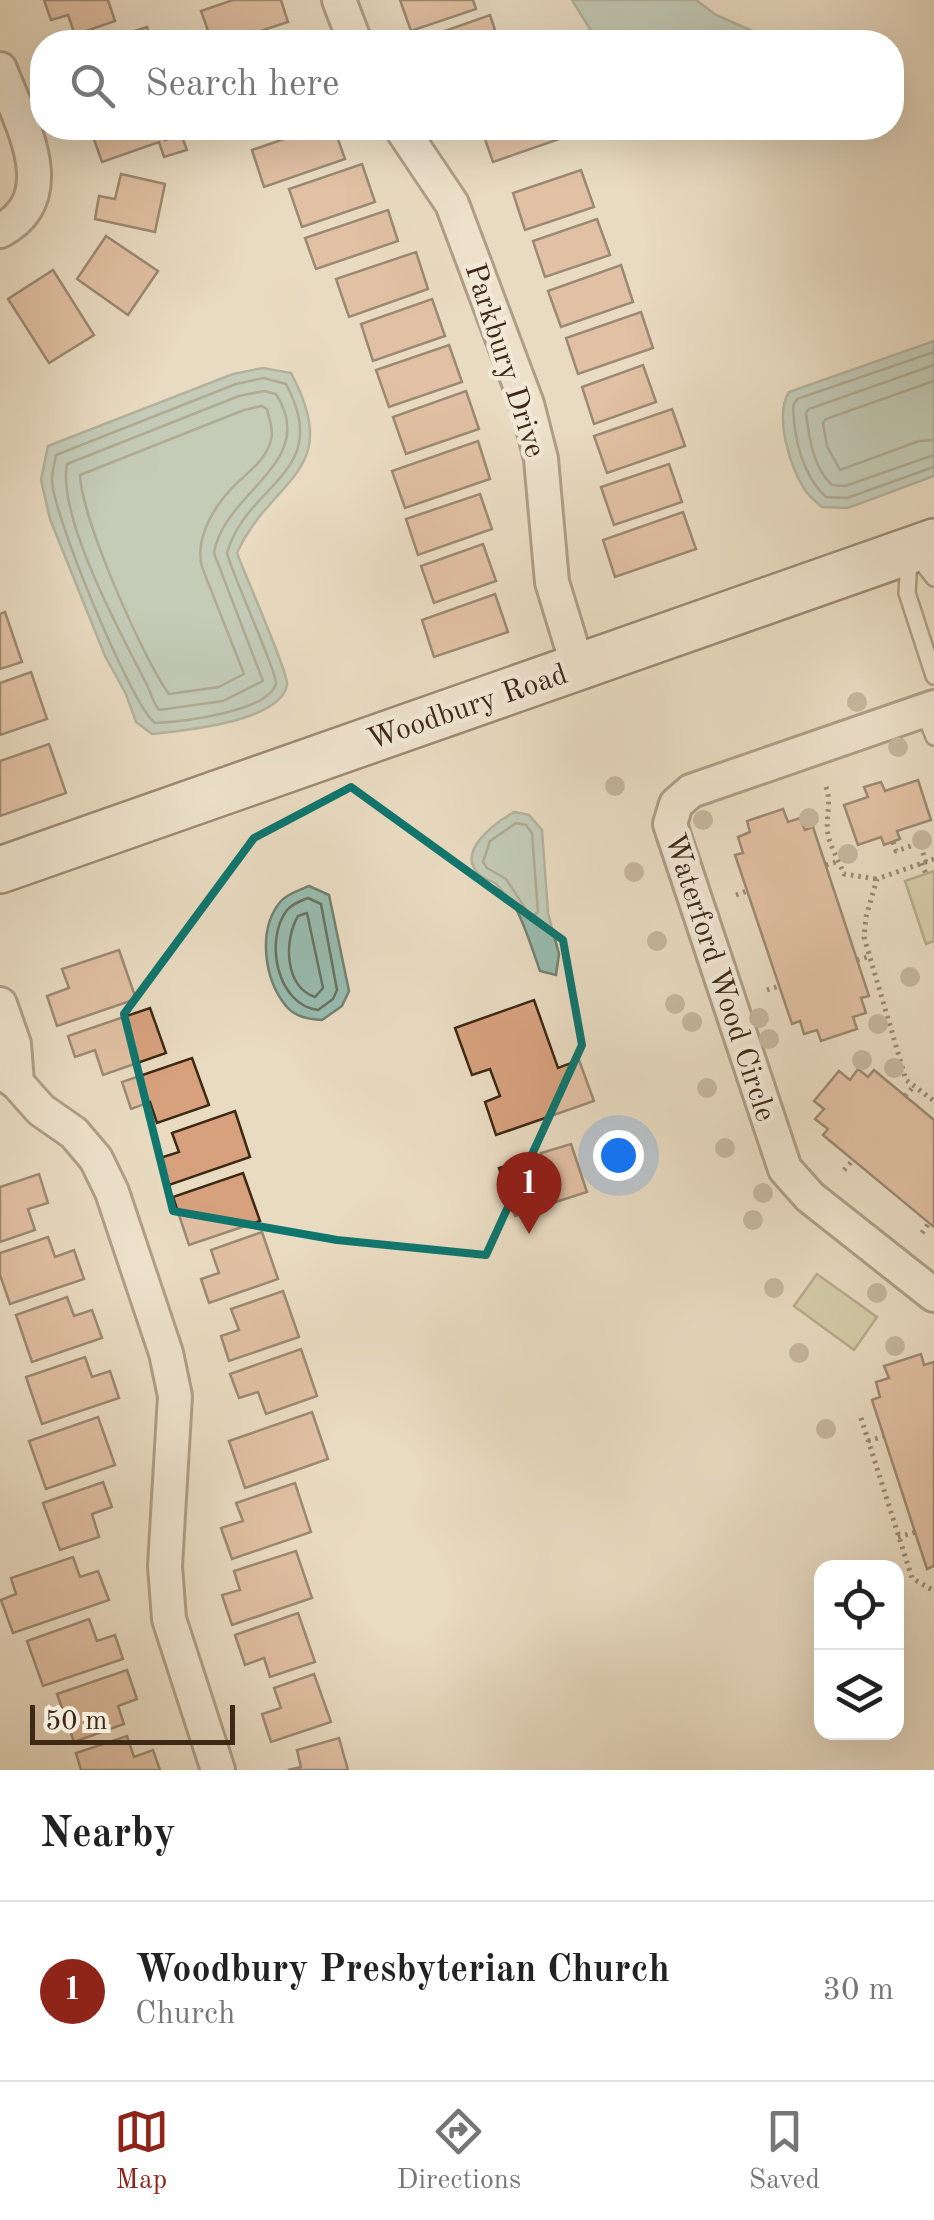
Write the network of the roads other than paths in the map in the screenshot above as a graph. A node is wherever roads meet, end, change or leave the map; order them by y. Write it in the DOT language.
graph roads {
  1 [pos="339,0"];
  2 [pos="350,30"];
  3 [pos="0,69"];
  4 [pos="409,140"];
  5 [pos="0,231"];
  6 [pos="927,556"];
  7 [pos="578,666"];
  8 [pos="934,676"];
  9 [pos="930,718"];
  10 [pos="0,870"];
  11 [pos="0,1004"];
  12 [pos="9,1077"];
  13 [pos="934,1295"];
  14 [pos="218,1770"];
  1 -- 2 [label="street"];
  3 -- 5 [label="street"];
  4 -- 7 [label="street, Parkbury Drive"];
  6 -- 7 [label="street, Woodbury Road"];
  6 -- 8 [label="lane"];
  7 -- 10 [label="street, Woodbury Road"];
  9 -- 13 [label="street, Waterford Wood Circle"];
  11 -- 12 [label="street"];
  12 -- 14 [label="street"];
}
